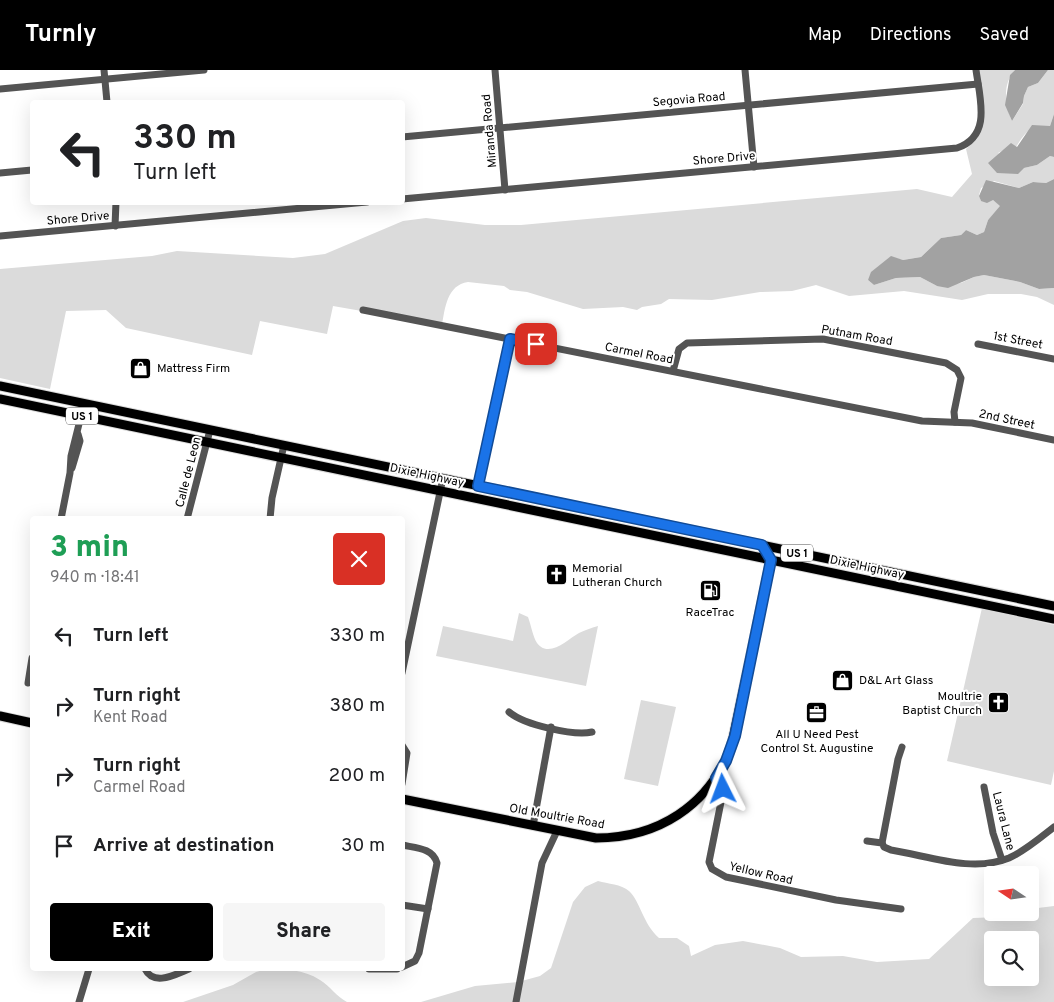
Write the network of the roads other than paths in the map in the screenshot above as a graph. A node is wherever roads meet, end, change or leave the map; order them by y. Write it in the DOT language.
graph roads {
  1 [pos="104,70"];
  2 [pos="204,70"];
  3 [pos="495,70"];
  4 [pos="745,70"];
  5 [pos="976,70"];
  6 [pos="104,80"];
  7 [pos="978,84"];
  8 [pos="0,89"];
  9 [pos="107,100"];
  10 [pos="748,105"];
  11 [pos="500,128"];
  12 [pos="405,137"];
  13 [pos="754,167"];
  14 [pos="30,170"];
  15 [pos="0,173"];
  16 [pos="505,190"];
  17 [pos="405,199"];
  18 [pos="116,205"];
  19 [pos="336,205"];
  20 [pos="116,226"];
  21 [pos="0,236"];
  22 [pos="363,310"];
  23 [pos="510,339"];
  24 [pos="978,344"];
  25 [pos="1054,359"];
  26 [pos="673,372"];
  27 [pos="0,386"];
  28 [pos="0,399"];
  29 [pos="84,404"];
  30 [pos="82,416"];
  31 [pos="954,422"];
  32 [pos="210,430"];
  33 [pos="1054,440"];
  34 [pos="207,442"];
  35 [pos="284,445"];
  36 [pos="281,458"];
  37 [pos="443,478"];
  38 [pos="478,486"];
  39 [pos="440,491"];
  40 [pos="597,510"];
  41 [pos="62,516"];
  42 [pos="188,516"];
  43 [pos="270,516"];
  44 [pos="604,525"];
  45 [pos="762,545"];
  46 [pos="771,560"];
  47 [pos="927,580"];
  48 [pos="924,592"];
  49 [pos="1054,606"];
  50 [pos="1054,619"];
  51 [pos="405,659"];
  52 [pos="30,670"];
  53 [pos="28,683"];
  54 [pos="509,712"];
  55 [pos="0,716"];
  56 [pos="30,722"];
  57 [pos="551,727"];
  58 [pos="592,732"];
  59 [pos="902,747"];
  60 [pos="405,749"];
  61 [pos="405,765"];
  62 [pos="716,778"];
  63 [pos="984,787"];
  64 [pos="405,800"];
  65 [pos="533,826"];
  66 [pos="1054,828"];
  67 [pos="557,831"];
  68 [pos="867,841"];
  69 [pos="882,844"];
  70 [pos="405,846"];
  71 [pos="1002,860"];
  72 [pos="405,905"];
  73 [pos="428,909"];
  74 [pos="901,909"];
  75 [pos="405,966"];
  76 [pos="88,971"];
  77 [pos="147,971"];
  78 [pos="179,971"];
  79 [pos="79,1002"];
  80 [pos="516,1002"];
  1 -- 6 [label="street"];
  2 -- 6 [label="street"];
  3 -- 11 [label="street, Miranda Road"];
  4 -- 10 [label="street"];
  5 -- 7 [label="street, Shore Drive"];
  6 -- 8 [label="street"];
  6 -- 9 [label="street"];
  7 -- 10 [label="street, Segovia Road"];
  7 -- 13 [label="street, Shore Drive"];
  10 -- 11 [label="street, Segovia Road"];
  10 -- 13 [label="street"];
  11 -- 12 [label="street, Segovia Road"];
  11 -- 16 [label="street, Miranda Road"];
  13 -- 16 [label="street, Shore Drive"];
  14 -- 15 [label="street"];
  16 -- 17 [label="street, Shore Drive"];
  18 -- 20 [label="street"];
  19 -- 20 [label="street, Shore Drive"];
  20 -- 21 [label="street, Shore Drive"];
  22 -- 23 [label="street, Carmel Road"];
  23 -- 26 [label="street, Carmel Road"];
  23 -- 38 [label="street"];
  24 -- 25 [label="street, 1st Street"];
  26 -- 31 [label="street, Carmel Road"];
  26 -- 31 [label="street, Putnam Road"];
  27 -- 29 [label="main road, US 1"];
  28 -- 30 [label="main road, Dixie Highway / US 1"];
  29 -- 30 [label="street"];
  29 -- 32 [label="main road, US 1"];
  30 -- 34 [label="main road, Dixie Highway / US 1"];
  30 -- 41 [label="street"];
  31 -- 33 [label="street, 2nd Street"];
  32 -- 34 [label="street, Calle de Leon"];
  32 -- 35 [label="main road, US 1"];
  34 -- 36 [label="main road, Dixie Highway / US 1"];
  34 -- 42 [label="street, Calle de Leon"];
  35 -- 36 [label="street"];
  35 -- 37 [label="main road, US 1"];
  36 -- 39 [label="main road, Dixie Highway / US 1"];
  36 -- 43 [label="street"];
  37 -- 38 [label="main road, US 1"];
  37 -- 39 [label="street"];
  38 -- 40 [label="main road, US 1"];
  39 -- 44 [label="main road, Dixie Highway / US 1"];
  39 -- 51 [label="street"];
  40 -- 44 [label="street"];
  40 -- 45 [label="main road, US 1"];
  44 -- 46 [label="main road, Dixie Highway / US 1"];
  45 -- 46 [label="main road"];
  45 -- 47 [label="main road, US 1"];
  46 -- 48 [label="main road, Dixie Highway / US 1"];
  46 -- 62 [label="main road, Old Moultrie Road"];
  47 -- 48 [label="street"];
  47 -- 49 [label="main road, US 1"];
  48 -- 50 [label="main road, Dixie Highway / US 1"];
  52 -- 53 [label="street"];
  54 -- 57 [label="street"];
  55 -- 56 [label="main road"];
  57 -- 58 [label="street"];
  57 -- 65 [label="street"];
  59 -- 69 [label="street"];
  60 -- 61 [label="street"];
  62 -- 67 [label="main road, Old Moultrie Road"];
  62 -- 74 [label="street, Yellow Road"];
  63 -- 71 [label="street, Laura Lane"];
  64 -- 65 [label="main road, Old Moultrie Road"];
  65 -- 67 [label="main road, Old Moultrie Road"];
  66 -- 71 [label="street"];
  67 -- 80 [label="street"];
  68 -- 69 [label="street"];
  69 -- 71 [label="street"];
  70 -- 73 [label="street"];
  72 -- 73 [label="street"];
  73 -- 75 [label="street"];
  76 -- 79 [label="street"];
  77 -- 78 [label="street"];
}
